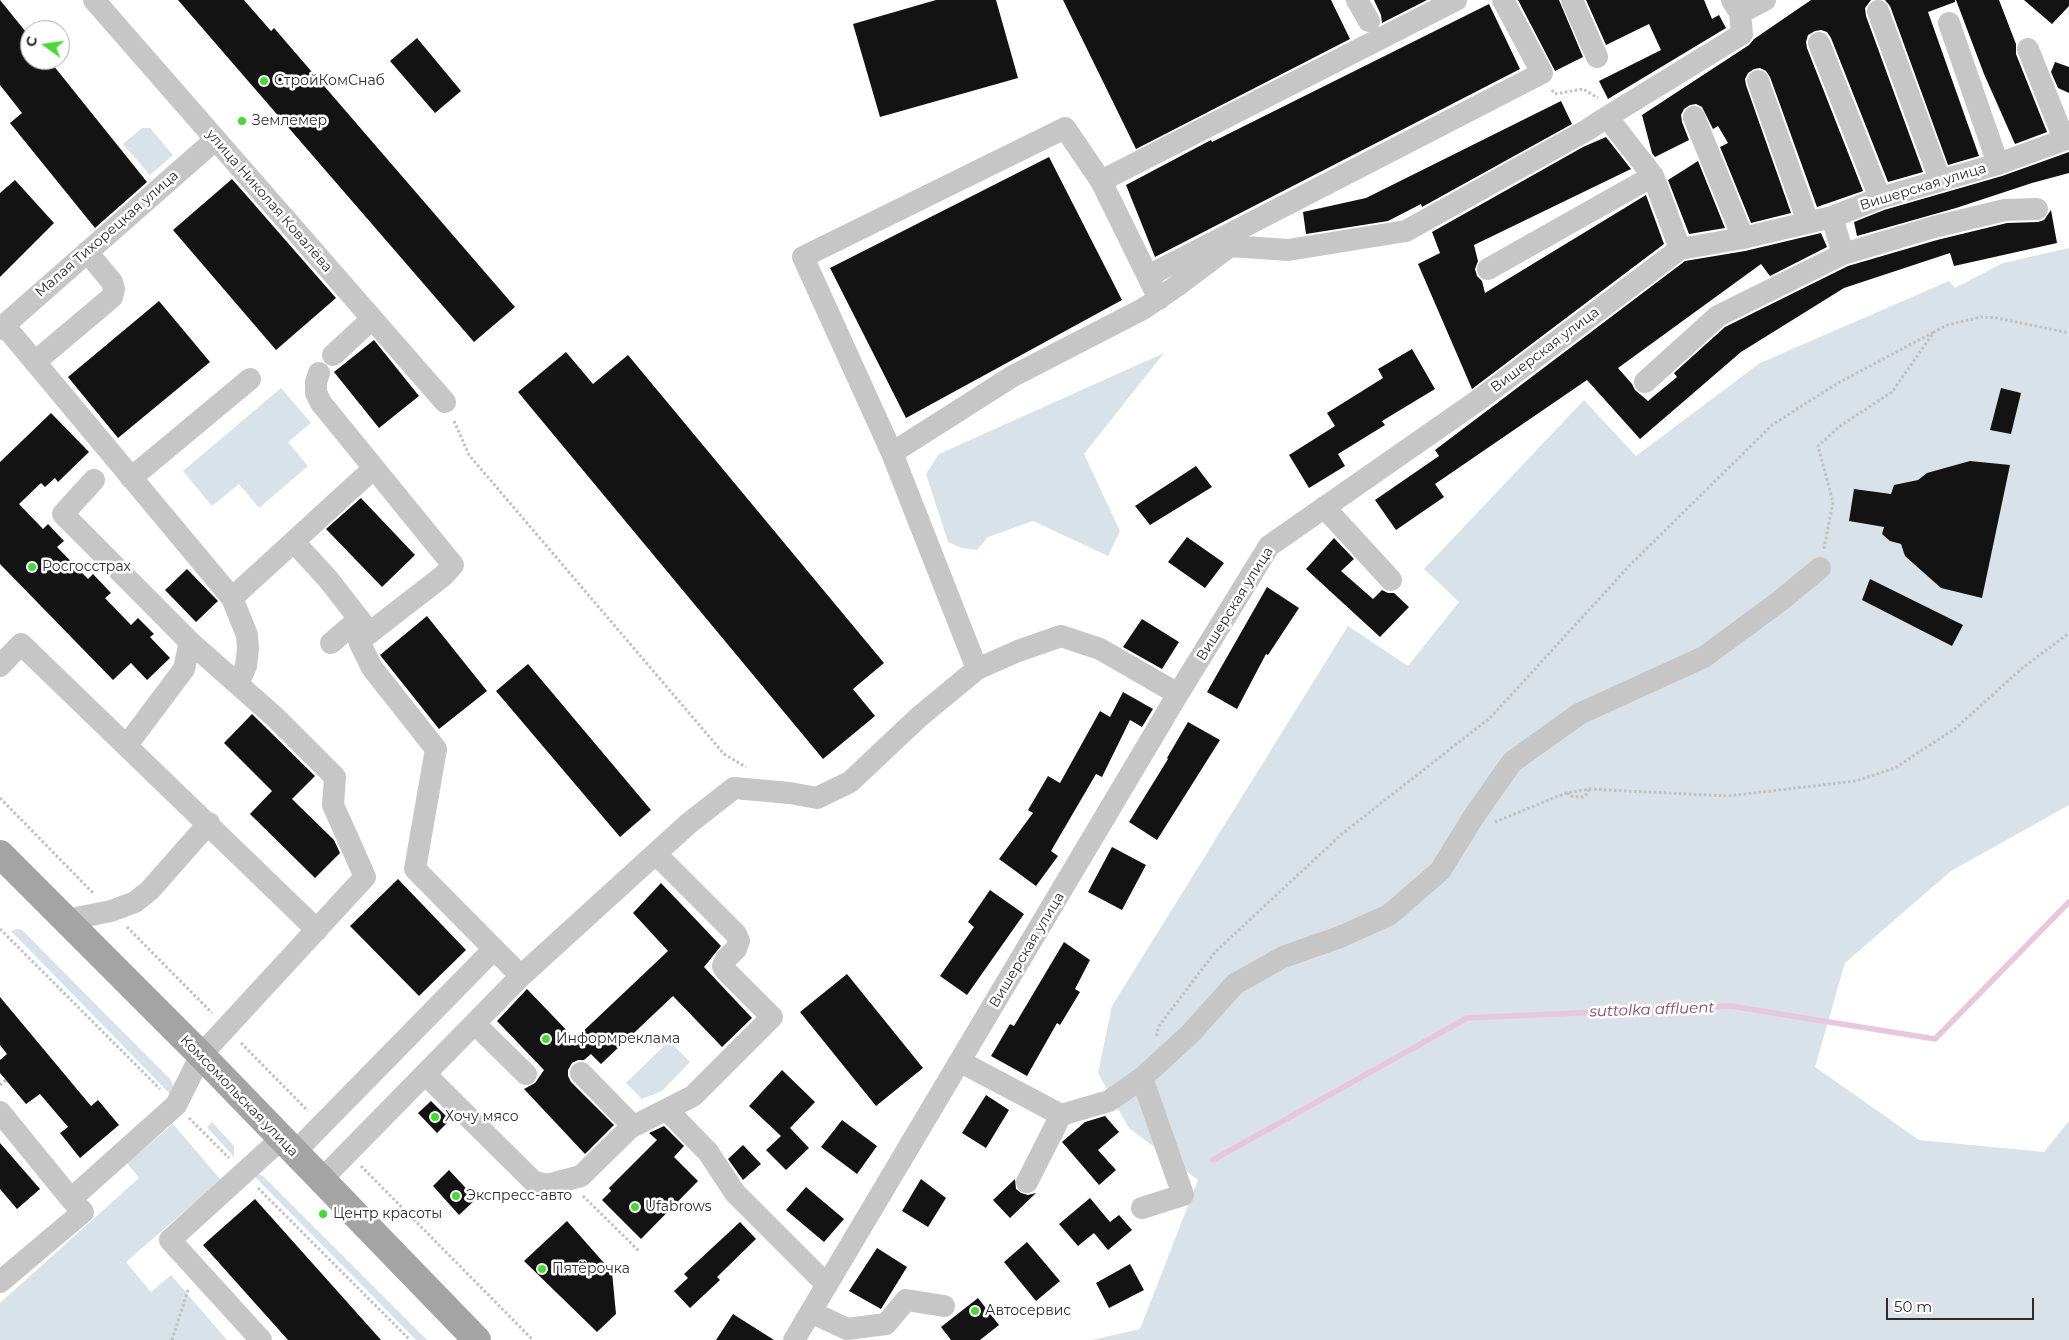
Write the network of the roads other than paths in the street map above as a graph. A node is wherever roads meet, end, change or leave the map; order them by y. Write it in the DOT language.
graph roads {
  1 [pos="94,0"];
  2 [pos="1357,0"];
  3 [pos="1456,0"];
  4 [pos="1503,0"];
  5 [pos="1572,0"];
  6 [pos="1765,0"];
  7 [pos="1736,6"];
  8 [pos="1878,11"];
  9 [pos="1369,21"];
  10 [pos="1948,23"];
  11 [pos="1819,43"];
  12 [pos="2028,49"];
  13 [pos="1597,57"];
  14 [pos="1758,81"];
  15 [pos="1607,116"];
  16 [pos="1694,117"];
  17 [pos="2067,139"];
  18 [pos="215,140"];
  19 [pos="1998,164"];
  20 [pos="1653,176"];
  21 [pos="1940,180"];
  22 [pos="1101,181"];
  23 [pos="1880,198"];
  24 [pos="2037,209"];
  25 [pos="1832,217"];
  26 [pos="1808,222"];
  27 [pos="1744,238"];
  28 [pos="1680,250"];
  29 [pos="87,252"];
  30 [pos="1843,254"];
  31 [pos="1488,268"];
  32 [pos="1148,276"];
  33 [pos="1159,299"];
  34 [pos="372,319"];
  35 [pos="2,327"];
  36 [pos="333,355"];
  37 [pos="35,362"];
  38 [pos="319,372"];
  39 [pos="250,379"];
  40 [pos="1645,382"];
  41 [pos="445,402"];
  42 [pos="892,453"];
  43 [pos="374,468"];
  44 [pos="132,478"];
  45 [pos="94,480"];
  46 [pos="1324,507"];
  47 [pos="294,542"];
  48 [pos="1820,568"];
  49 [pos="1391,580"];
  50 [pos="232,598"];
  51 [pos="364,626"];
  52 [pos="190,642"];
  53 [pos="330,643"];
  54 [pos="0,666"];
  55 [pos="977,669"];
  56 [pos="238,684"];
  57 [pos="1178,694"];
  58 [pos="127,745"];
  59 [pos="209,823"];
  60 [pos="0,854"];
  61 [pos="656,854"];
  62 [pos="66,920"];
  63 [pos="317,930"];
  64 [pos="494,949"];
  65 [pos="521,976"];
  66 [pos="475,1024"];
  67 [pos="201,1055"];
  68 [pos="960,1062"];
  69 [pos="581,1073"];
  70 [pos="425,1074"];
  71 [pos="526,1074"];
  72 [pos="1142,1078"];
  73 [pos="667,1110"];
  74 [pos="0,1112"];
  75 [pos="1061,1116"];
  76 [pos="633,1126"];
  77 [pos="287,1146"];
  78 [pos="322,1179"];
  79 [pos="1028,1182"];
  80 [pos="71,1199"];
  81 [pos="1142,1208"];
  82 [pos="0,1282"];
  83 [pos="827,1284"];
  84 [pos="944,1306"];
  85 [pos="811,1312"];
  86 [pos="472,1338"];
  87 [pos="261,1340"];
  88 [pos="794,1340"];
  1 -- 18 [label="street, улица Николая Ковалёва"];
  2 -- 9 [label="street"];
  3 -- 22 [label="street"];
  4 -- 32 [label="street"];
  5 -- 13 [label="street"];
  6 -- 7 [label="street"];
  7 -- 15 [label="street"];
  8 -- 21 [label="street"];
  10 -- 19 [label="street"];
  11 -- 23 [label="street"];
  12 -- 17 [label="street"];
  14 -- 26 [label="street"];
  15 -- 20 [label="street"];
  15 -- 33 [label="street"];
  16 -- 27 [label="street"];
  17 -- 19 [label="street, Вишерская улица"];
  18 -- 29 [label="street, Малая Тихорецкая улица"];
  18 -- 34 [label="street, улица Николая Ковалёва"];
  19 -- 21 [label="street, Вишерская улица"];
  20 -- 28 [label="street"];
  20 -- 31 [label="street"];
  21 -- 23 [label="street, Вишерская улица"];
  22 -- 32 [label="street"];
  22 -- 42 [label="street"];
  23 -- 25 [label="street, Вишерская улица"];
  24 -- 30 [label="street"];
  25 -- 26 [label="street, Вишерская улица"];
  25 -- 30 [label="street"];
  26 -- 27 [label="street, Вишерская улица"];
  27 -- 28 [label="street, Вишерская улица"];
  28 -- 46 [label="street, Вишерская улица"];
  29 -- 35 [label="street, Малая Тихорецкая улица"];
  29 -- 37 [label="street"];
  30 -- 40 [label="street"];
  32 -- 33 [label="street"];
  33 -- 42 [label="street"];
  34 -- 36 [label="street"];
  34 -- 41 [label="street, улица Николая Ковалёва"];
  35 -- 37 [label="street"];
  37 -- 44 [label="street"];
  38 -- 43 [label="street"];
  39 -- 44 [label="street"];
  42 -- 55 [label="street"];
  43 -- 47 [label="street"];
  43 -- 51 [label="street"];
  44 -- 50 [label="street"];
  45 -- 52 [label="street"];
  46 -- 49 [label="street"];
  46 -- 57 [label="street, Вишерская улица"];
  47 -- 50 [label="street"];
  47 -- 51 [label="street"];
  48 -- 72 [label="street"];
  50 -- 56 [label="street"];
  51 -- 53 [label="street"];
  51 -- 64 [label="street"];
  52 -- 56 [label="street"];
  52 -- 58 [label="street"];
  54 -- 58 [label="street"];
  55 -- 57 [label="street"];
  55 -- 61 [label="street"];
  56 -- 63 [label="street"];
  57 -- 68 [label="street, Вишерская улица"];
  58 -- 59 [label="street"];
  59 -- 62 [label="street"];
  59 -- 63 [label="street"];
  60 -- 62 [label="main road, Комсомольская улица"];
  61 -- 65 [label="street"];
  61 -- 73 [label="street"];
  62 -- 67 [label="main road, Комсомольская улица"];
  63 -- 67 [label="street"];
  64 -- 65 [label="street"];
  64 -- 77 [label="street"];
  65 -- 66 [label="street"];
  66 -- 70 [label="street"];
  66 -- 71 [label="street"];
  67 -- 77 [label="main road, Комсомольская улица"];
  67 -- 80 [label="street"];
  68 -- 75 [label="street"];
  68 -- 83 [label="street, Вишерская улица"];
  69 -- 76 [label="street"];
  70 -- 76 [label="street"];
  70 -- 78 [label="street"];
  72 -- 75 [label="street"];
  72 -- 81 [label="street"];
  73 -- 76 [label="street"];
  73 -- 83 [label="street"];
  74 -- 80 [label="street"];
  75 -- 79 [label="street"];
  77 -- 78 [label="main road, Комсомольская улица"];
  77 -- 87 [label="street"];
  78 -- 86 [label="main road, Комсомольская улица"];
  80 -- 82 [label="street"];
  83 -- 85 [label="street, Вишерская улица"];
  84 -- 85 [label="street"];
  85 -- 88 [label="street, Вишерская улица"];
}
